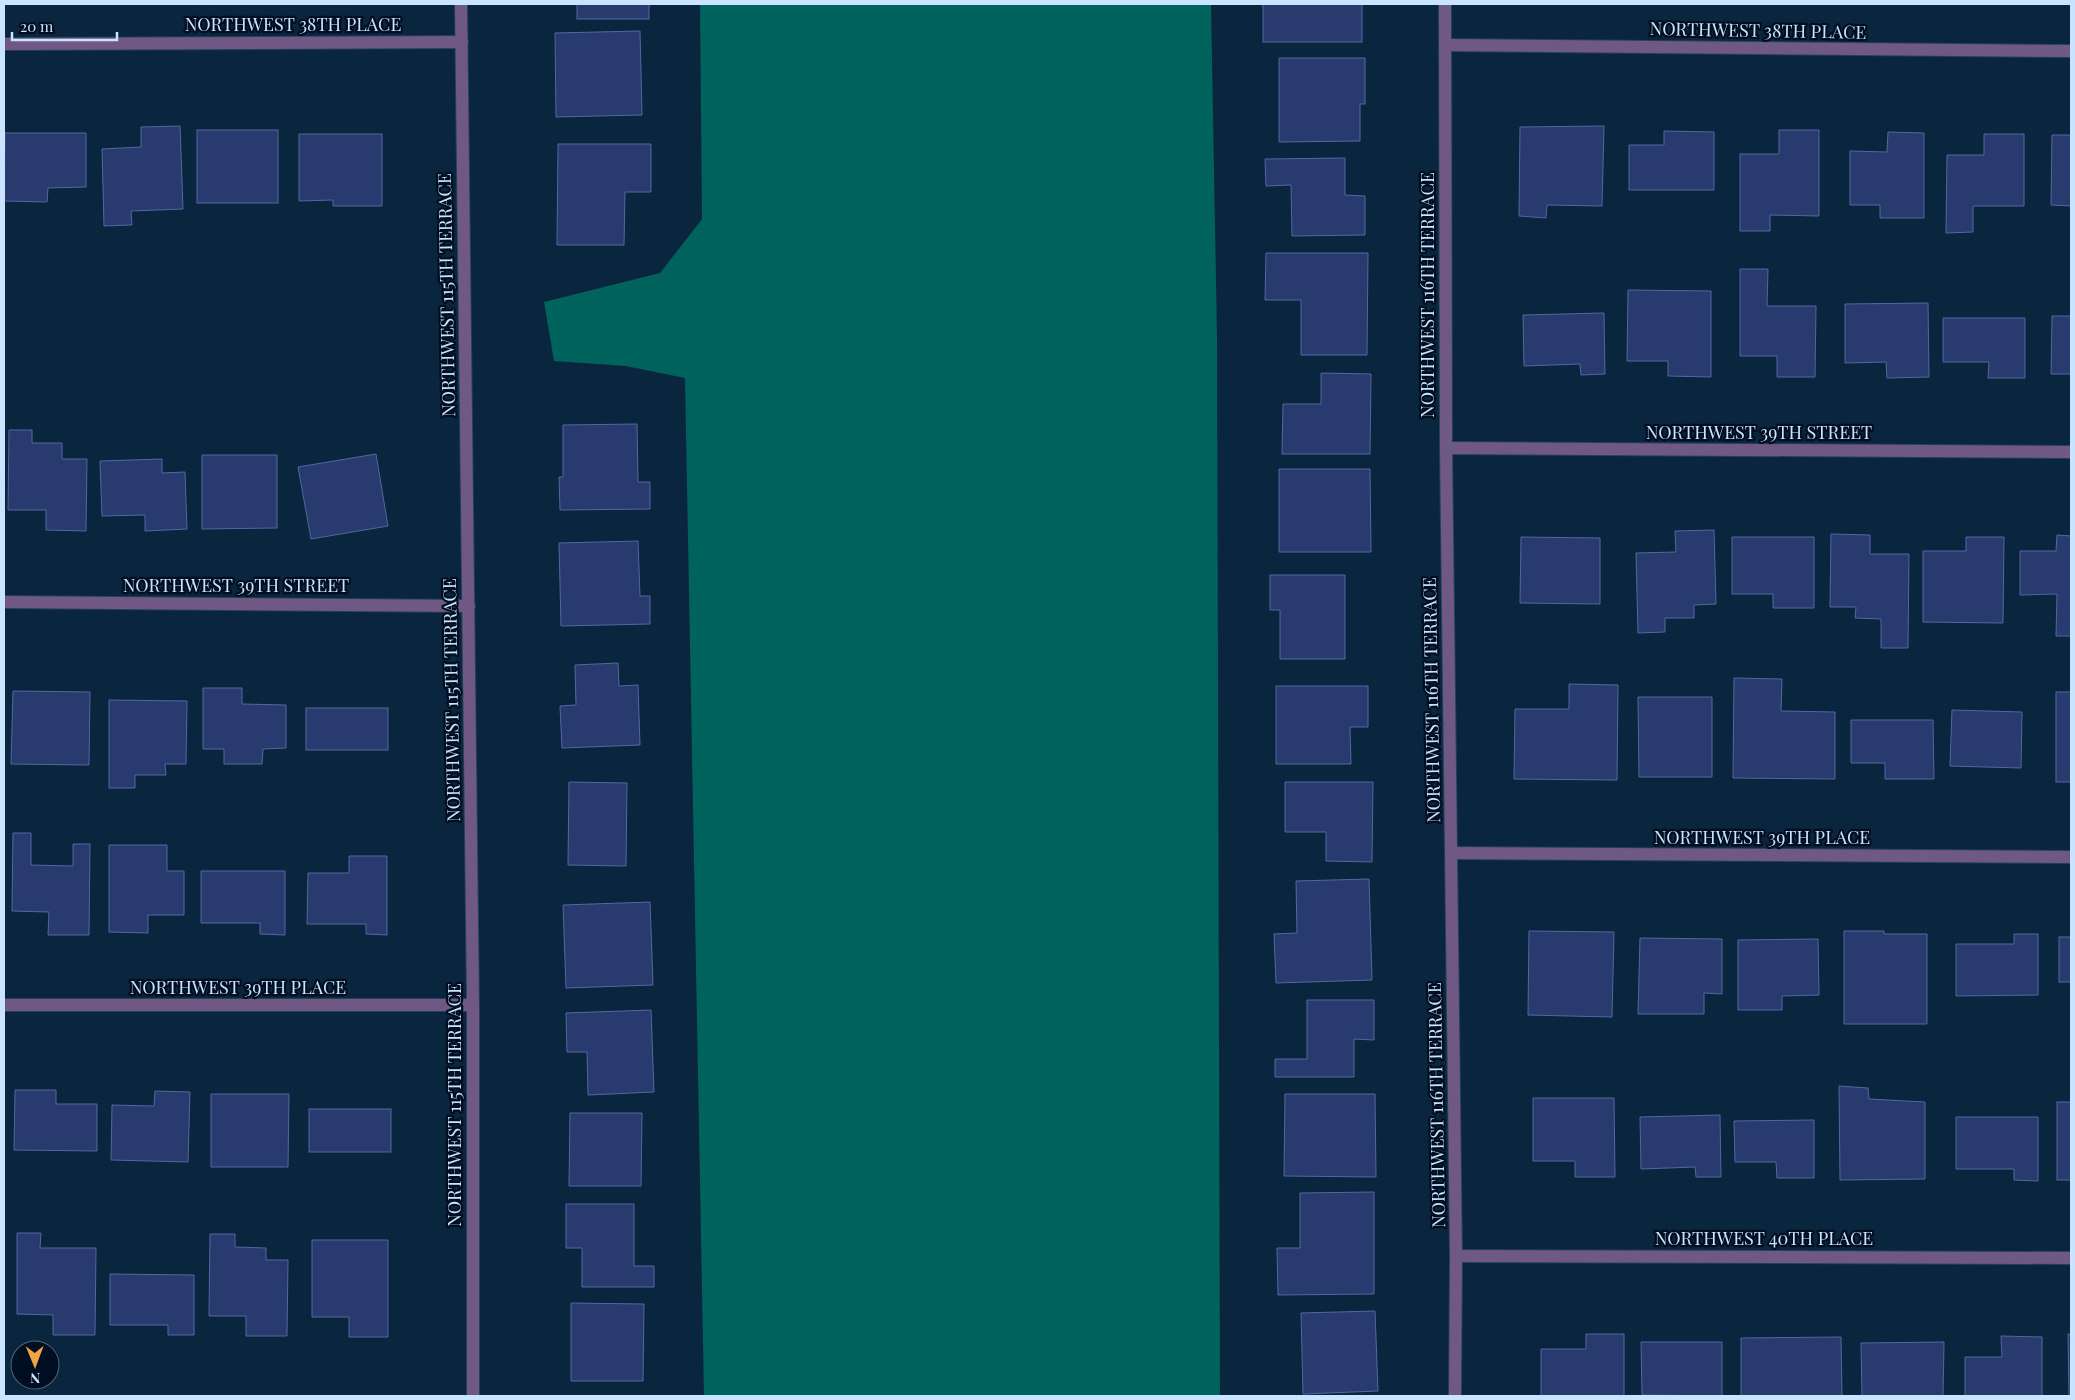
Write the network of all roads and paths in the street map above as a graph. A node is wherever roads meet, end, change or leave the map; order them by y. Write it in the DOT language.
graph roads {
  1 [pos="461,4"];
  2 [pos="1445,4"];
  3 [pos="462,42"];
  4 [pos="4,44"];
  5 [pos="1445,45"];
  6 [pos="2071,51"];
  7 [pos="1446,448"];
  8 [pos="2071,452"];
  9 [pos="4,602"];
  10 [pos="468,606"];
  11 [pos="1452,854"];
  12 [pos="2071,857"];
  13 [pos="4,1005"];
  14 [pos="473,1005"];
  15 [pos="1456,1256"];
  16 [pos="2071,1258"];
  17 [pos="473,1396"];
  18 [pos="1455,1396"];
  1 -- 3 [label="street, NORTHWEST 115TH TERRACE"];
  2 -- 5 [label="street, NORTHWEST 116TH TERRACE"];
  3 -- 4 [label="street, NORTHWEST 38TH PLACE"];
  3 -- 10 [label="street, NORTHWEST 115TH TERRACE"];
  5 -- 6 [label="street, NORTHWEST 38TH PLACE"];
  5 -- 7 [label="street, NORTHWEST 116TH TERRACE"];
  7 -- 8 [label="street, NORTHWEST 39TH STREET"];
  7 -- 11 [label="street, NORTHWEST 116TH TERRACE"];
  9 -- 10 [label="street, NORTHWEST 39TH STREET"];
  10 -- 14 [label="street, NORTHWEST 115TH TERRACE"];
  11 -- 12 [label="street, NORTHWEST 39TH PLACE"];
  11 -- 15 [label="street, NORTHWEST 116TH TERRACE"];
  13 -- 14 [label="street, NORTHWEST 39TH PLACE"];
  14 -- 17 [label="street, NORTHWEST 115TH TERRACE"];
  15 -- 16 [label="street, NORTHWEST 40TH PLACE"];
  15 -- 18 [label="street, NORTHWEST 116TH TERRACE"];
}
